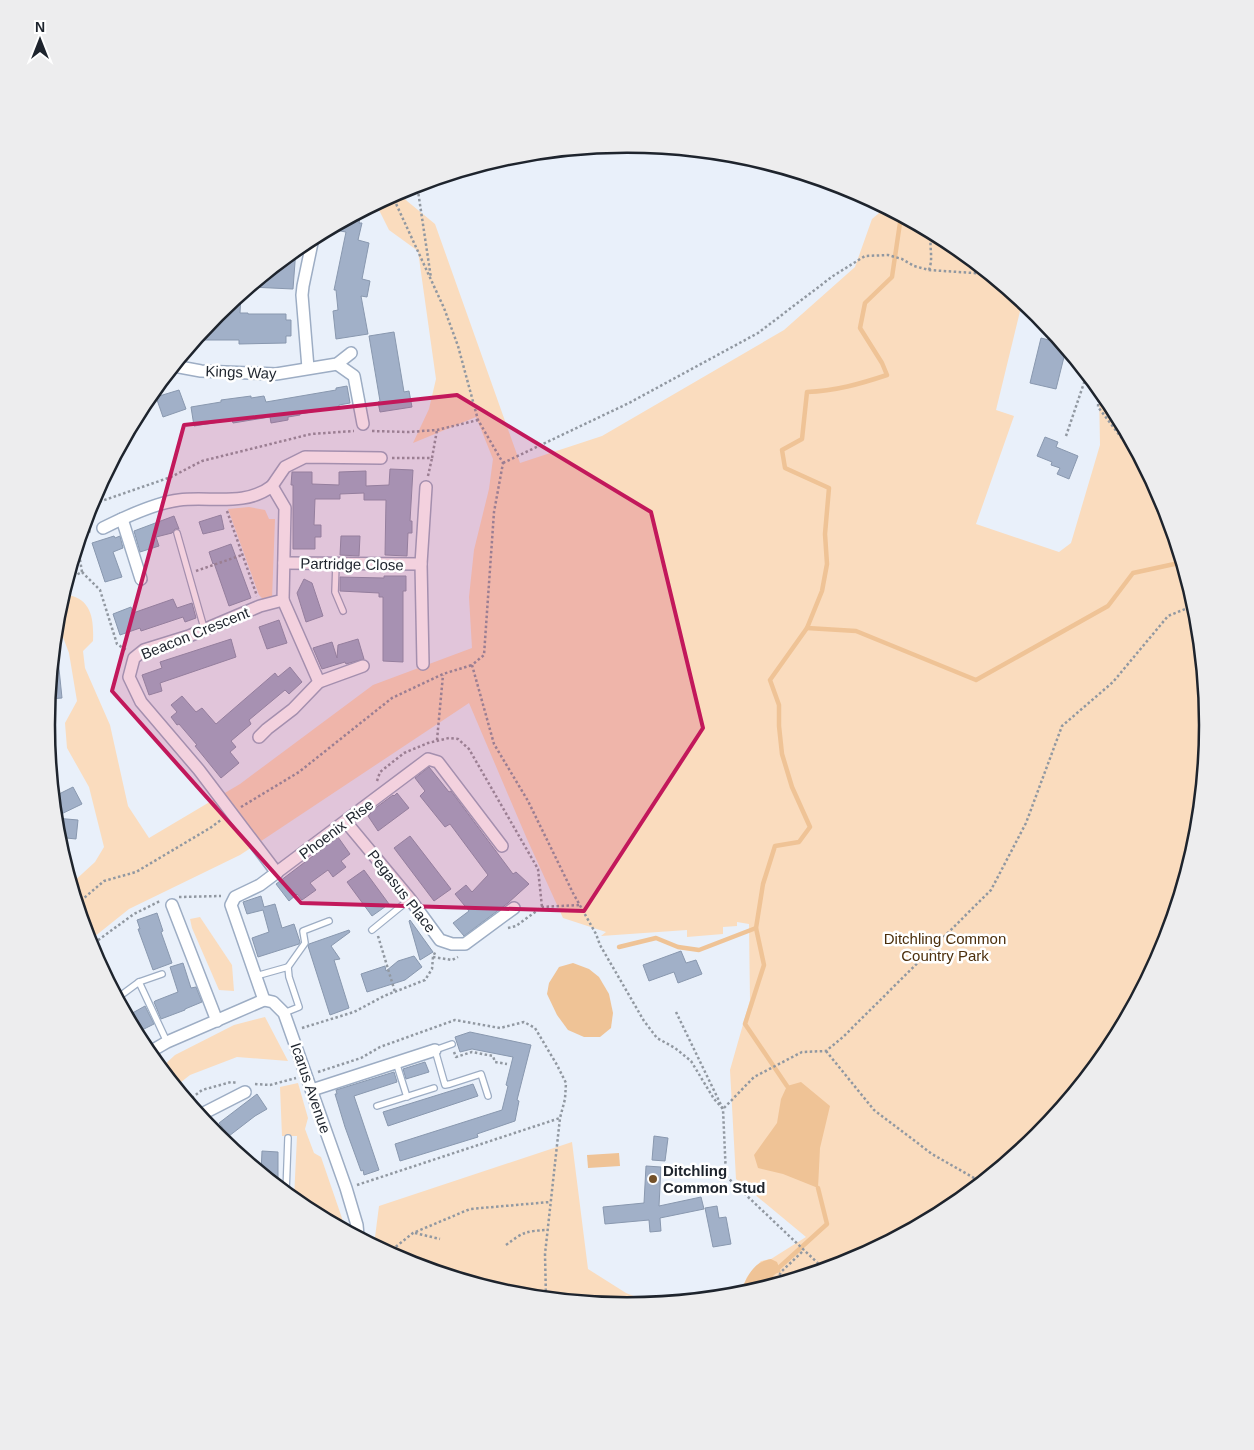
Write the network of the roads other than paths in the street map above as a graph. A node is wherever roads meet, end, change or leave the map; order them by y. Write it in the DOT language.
graph roads {
  1 [pos="310,248"];
  2 [pos="351,353"];
  3 [pos="337,364"];
  4 [pos="181,367"];
  5 [pos="308,368"];
  6 [pos="361,429"];
  7 [pos="381,458"];
  8 [pos="272,486"];
  9 [pos="426,487"];
  10 [pos="122,519"];
  11 [pos="103,528"];
  12 [pos="177,533"];
  13 [pos="284,563"];
  14 [pos="336,564"];
  15 [pos="421,564"];
  16 [pos="141,579"];
  17 [pos="283,600"];
  18 [pos="343,610"];
  19 [pos="204,628"];
  20 [pos="423,664"];
  21 [pos="363,666"];
  22 [pos="319,682"];
  23 [pos="259,737"];
  24 [pos="346,822"];
  25 [pos="502,846"];
  26 [pos="277,873"];
  27 [pos="172,900"];
  28 [pos="410,900"];
  29 [pos="514,908"];
  30 [pos="329,921"];
  31 [pos="374,929"];
  32 [pos="288,967"];
  33 [pos="162,974"];
  34 [pos="256,976"];
  35 [pos="139,982"];
  36 [pos="123,994"];
  37 [pos="264,1000"];
  38 [pos="284,1013"];
  39 [pos="217,1021"];
  40 [pos="167,1042"];
  41 [pos="452,1044"];
  42 [pos="155,1049"];
  43 [pos="435,1050"];
  44 [pos="396,1062"];
  45 [pos="434,1088"];
  46 [pos="312,1090"];
  47 [pos="244,1092"];
  48 [pos="488,1096"];
  49 [pos="407,1097"];
  50 [pos="377,1106"];
  51 [pos="206,1112"];
  52 [pos="288,1138"];
  53 [pos="286,1184"];
  54 [pos="357,1229"];
  1 -- 5 [label="street"];
  2 -- 3 [label="street"];
  3 -- 5 [label="street, Kings Way"];
  3 -- 6 [label="street"];
  4 -- 5 [label="street, Kings Way"];
  7 -- 8 [label="street"];
  8 -- 10 [label="street"];
  8 -- 13 [label="street"];
  9 -- 15 [label="street, Partridge Close"];
  10 -- 11 [label="street"];
  10 -- 16 [label="street"];
  12 -- 19 [label="lane"];
  13 -- 14 [label="street, Partridge Close"];
  13 -- 17 [label="street"];
  14 -- 15 [label="street, Partridge Close"];
  14 -- 18 [label="lane"];
  15 -- 20 [label="street, Partridge Close"];
  17 -- 19 [label="street, Beacon Crescent"];
  17 -- 22 [label="street"];
  19 -- 26 [label="street, Beacon Crescent"];
  21 -- 22 [label="street"];
  22 -- 23 [label="street"];
  24 -- 25 [label="street, Phoenix Rise"];
  24 -- 26 [label="street, Phoenix Rise"];
  24 -- 28 [label="street, Pegasus Place"];
  26 -- 34 [label="street, Phoenix Rise"];
  27 -- 39 [label="street"];
  28 -- 29 [label="street, Pegasus Place"];
  28 -- 31 [label="lane"];
  30 -- 32 [label="lane"];
  32 -- 34 [label="lane"];
  32 -- 38 [label="lane"];
  33 -- 35 [label="lane"];
  34 -- 37 [label="street"];
  35 -- 36 [label="lane"];
  35 -- 40 [label="lane"];
  37 -- 38 [label="street"];
  37 -- 39 [label="street"];
  38 -- 46 [label="street, Icarus Avenue"];
  39 -- 40 [label="street"];
  40 -- 42 [label="street"];
  41 -- 43 [label="lane"];
  43 -- 44 [label="street"];
  43 -- 48 [label="lane"];
  44 -- 46 [label="street"];
  44 -- 49 [label="lane"];
  45 -- 49 [label="lane"];
  46 -- 54 [label="street, Icarus Avenue"];
  47 -- 51 [label="street"];
  49 -- 50 [label="lane"];
  52 -- 53 [label="lane"];
}
